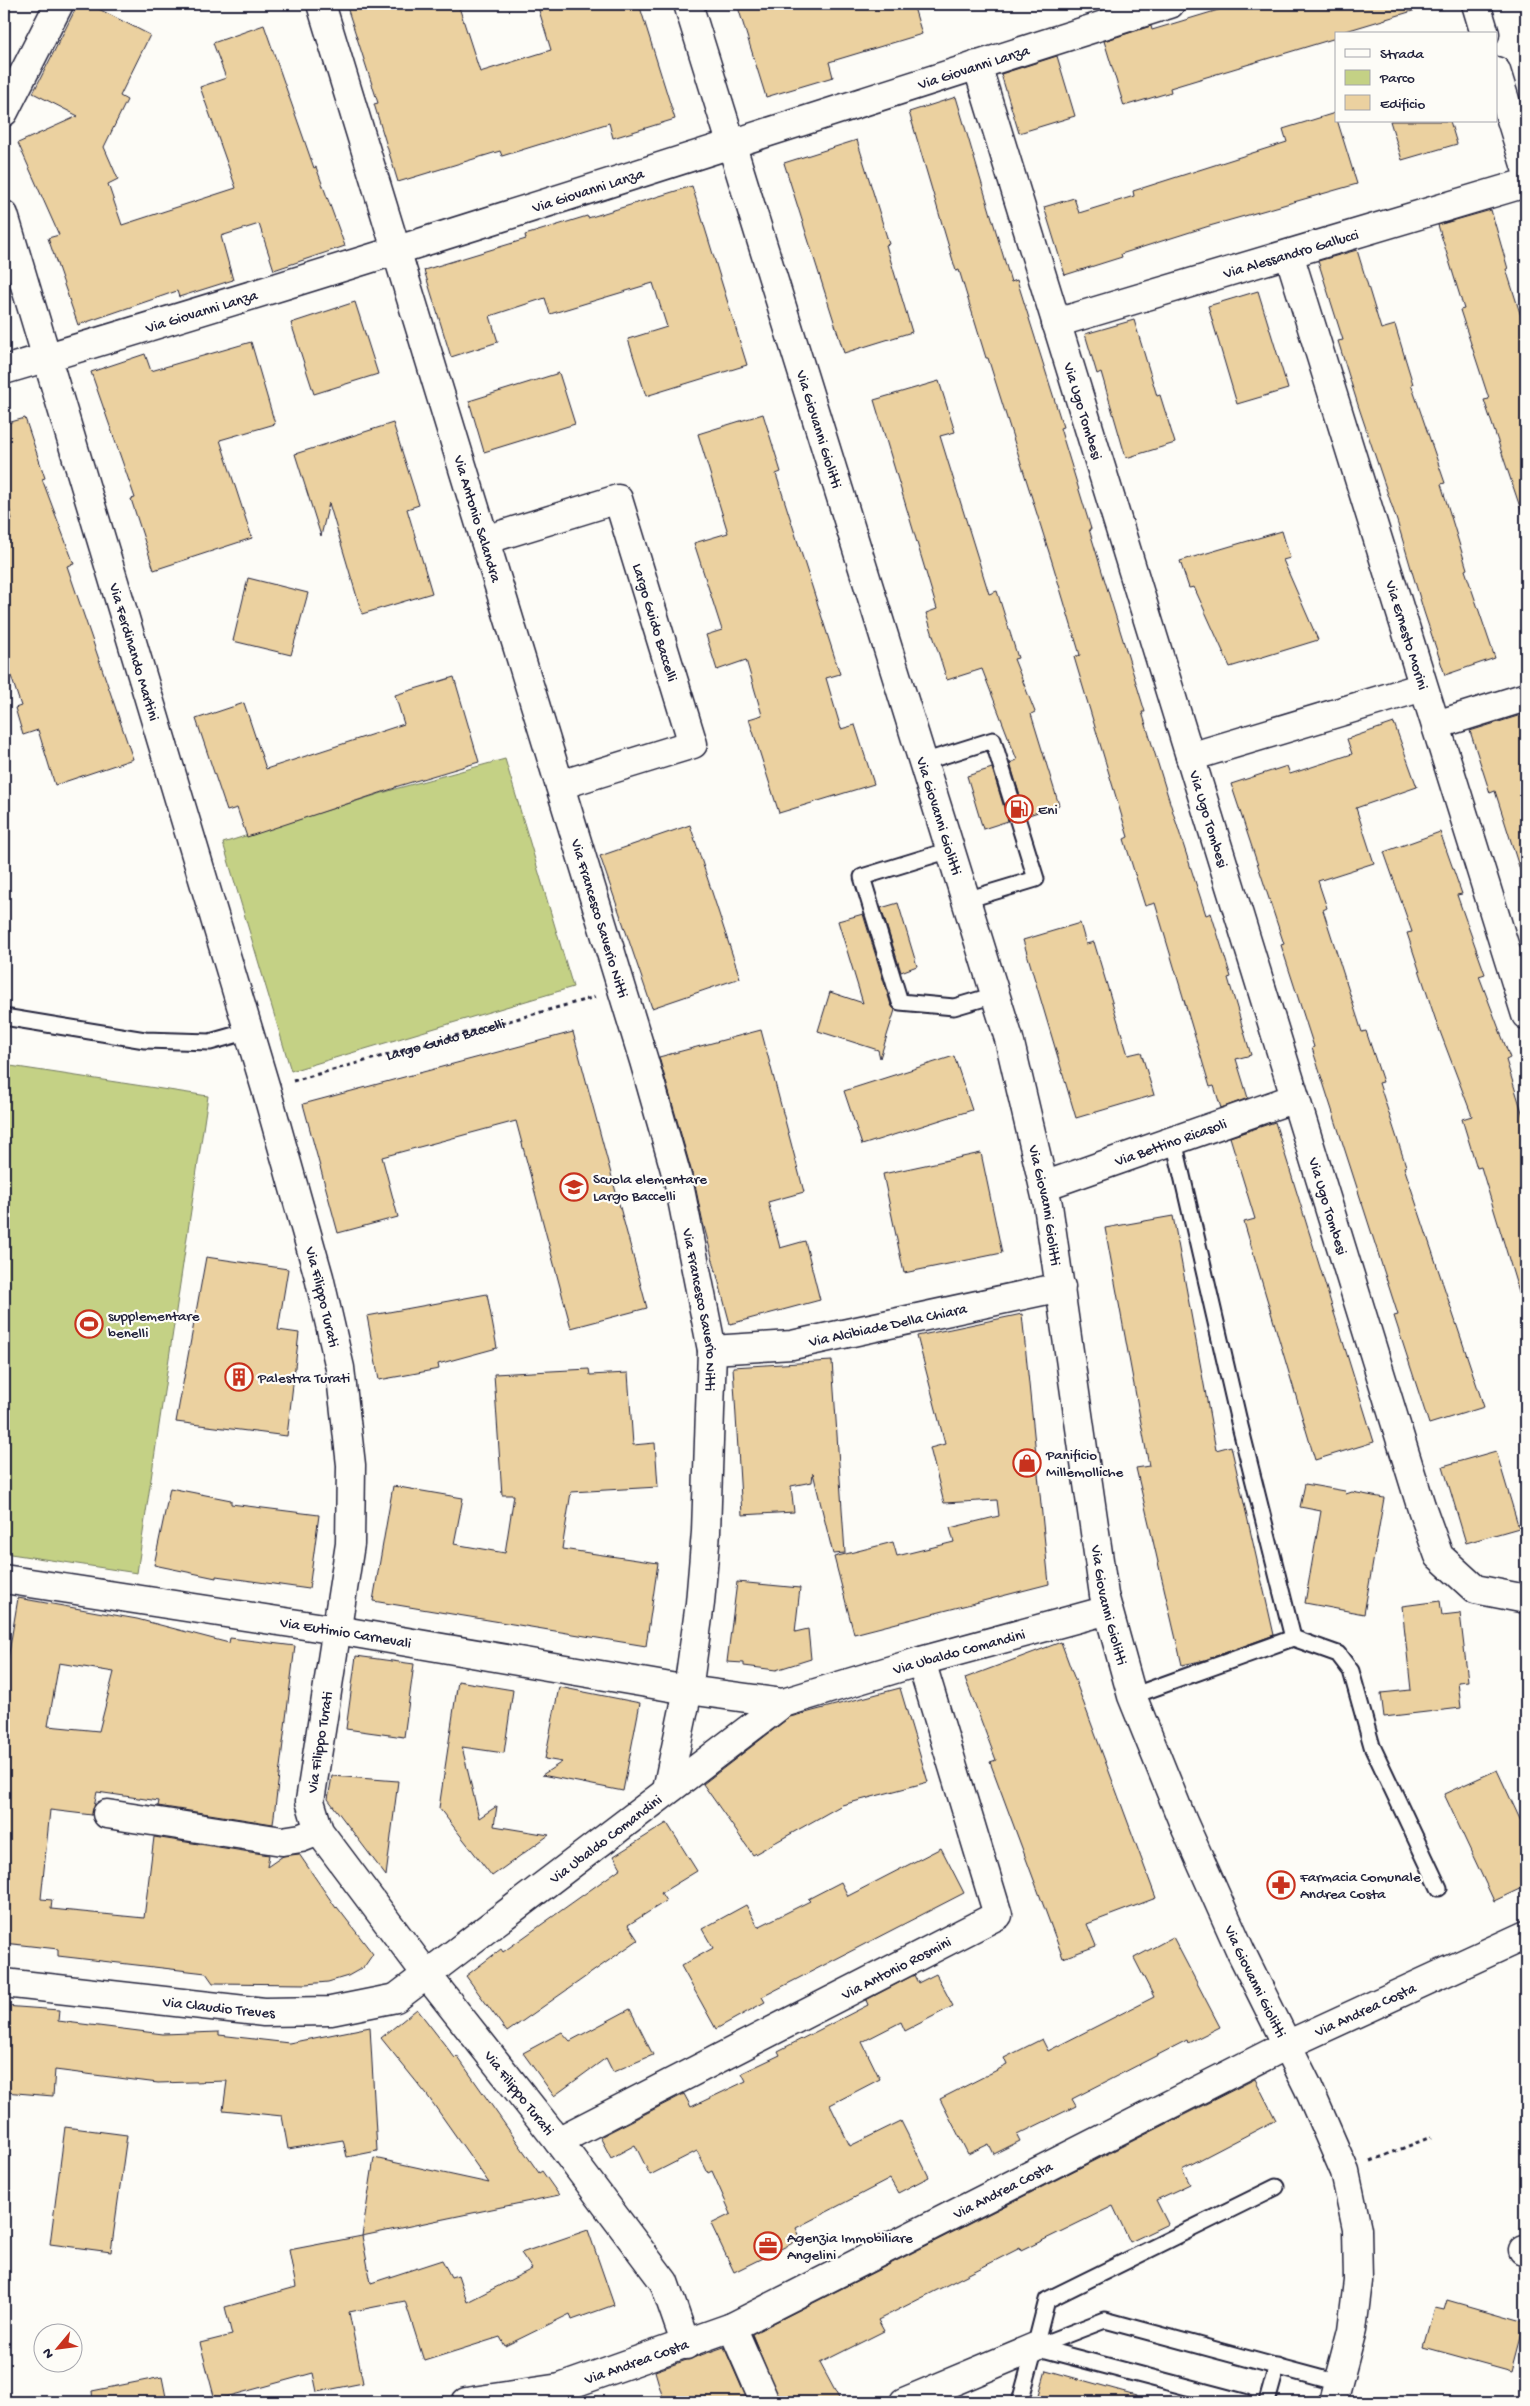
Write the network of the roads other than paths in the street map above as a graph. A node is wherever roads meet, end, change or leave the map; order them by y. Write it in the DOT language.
graph roads {
  1 [pos="59,4"];
  2 [pos="321,4"];
  3 [pos="688,4"];
  4 [pos="1170,4"];
  5 [pos="1476,4"];
  6 [pos="1484,32"];
  7 [pos="977,65"];
  8 [pos="1498,77"];
  9 [pos="4,112"];
  10 [pos="731,144"];
  11 [pos="1526,168"];
  12 [pos="1526,183"];
  13 [pos="4,215"];
  14 [pos="397,251"];
  15 [pos="1290,254"];
  16 [pos="1056,323"];
  17 [pos="47,357"];
  18 [pos="4,370"];
  19 [pos="485,540"];
  20 [pos="1423,687"];
  21 [pos="1526,697"];
  22 [pos="1436,725"];
  23 [pos="1190,757"];
  24 [pos="923,762"];
  25 [pos="560,785"];
  26 [pos="950,850"];
  27 [pos="966,900"];
  28 [pos="995,995"];
  29 [pos="1526,1015"];
  30 [pos="4,1017"];
  31 [pos="249,1030"];
  32 [pos="266,1089"];
  33 [pos="1295,1098"];
  34 [pos="1174,1140"];
  35 [pos="1044,1186"];
  36 [pos="1061,1287"];
  37 [pos="712,1350"];
  38 [pos="4,1579"];
  39 [pos="1526,1600"];
  40 [pos="1108,1610"];
  41 [pos="337,1630"];
  42 [pos="1293,1638"];
  43 [pos="921,1660"];
  44 [pos="688,1690"];
  45 [pos="1132,1696"];
  46 [pos="783,1703"];
  47 [pos="667,1790"];
  48 [pos="107,1814"];
  49 [pos="319,1830"];
  50 [pos="1439,1888"];
  51 [pos="1526,1935"];
  52 [pos="426,1975"];
  53 [pos="4,1983"];
  54 [pos="1287,2045"];
  55 [pos="558,2141"];
  56 [pos="1276,2187"];
  57 [pos="732,2327"];
  58 [pos="686,2345"];
  59 [pos="1035,2347"];
  60 [pos="1277,2366"];
  61 [pos="1336,2393"];
  62 [pos="466,2402"];
  63 [pos="765,2402"];
  64 [pos="904,2402"];
  65 [pos="1020,2402"];
  66 [pos="1244,2402"];
  67 [pos="1267,2402"];
  1 -- 9 [label="street"];
  2 -- 14 [label="street, Via Antonio Salandra"];
  3 -- 10 [label="street, Via Giovanni Giolitti"];
  4 -- 7 [label="street, Via Giovanni Lanza"];
  5 -- 6 [label="street"];
  7 -- 10 [label="street, Via Giovanni Lanza"];
  7 -- 16 [label="street, Via Ugo Tombesi"];
  8 -- 11 [label="street"];
  10 -- 14 [label="street, Via Giovanni Lanza"];
  10 -- 24 [label="street, Via Giovanni Giolitti"];
  12 -- 15 [label="street, Via Alessandro Gallucci"];
  13 -- 17 [label="street, Via Ferdinando Martini"];
  14 -- 17 [label="street, Via Giovanni Lanza"];
  14 -- 19 [label="street, Via Antonio Salandra"];
  15 -- 16 [label="street, Via Alessandro Gallucci"];
  15 -- 20 [label="street, Via Ernesto Morini"];
  16 -- 23 [label="street, Via Ugo Tombesi"];
  17 -- 18 [label="street, Via Giovanni Lanza"];
  17 -- 31 [label="street, Via Ferdinando Martini"];
  19 -- 25 [label="street, Via Antonio Salandra"];
  19 -- 25 [label="street, Largo Guido Baccelli"];
  20 -- 22 [label="street, Via Ernesto Morini"];
  20 -- 23 [label="street, Via Ugo Tombesi"];
  21 -- 22 [label="street"];
  22 -- 29 [label="street, Via Ernesto Morini"];
  23 -- 33 [label="street, Via Ugo Tombesi"];
  24 -- 26 [label="street, Via Giovanni Giolitti"];
  24 -- 27 [label="lane"];
  25 -- 37 [label="street, Via Francesco Saverio Nitti"];
  26 -- 27 [label="street, Via Giovanni Giolitti"];
  26 -- 28 [label="lane"];
  27 -- 28 [label="street, Via Giovanni Giolitti"];
  28 -- 35 [label="street, Via Giovanni Giolitti"];
  30 -- 31 [label="lane"];
  31 -- 32 [label="street, Via Ferdinando Martini"];
  32 -- 41 [label="street, Via Filippo Turati"];
  33 -- 34 [label="street, Via Bettino Ricasoli"];
  33 -- 39 [label="street, Via Ugo Tombesi"];
  34 -- 35 [label="street, Via Bettino Ricasoli"];
  34 -- 42 [label="lane"];
  35 -- 36 [label="street, Via Giovanni Giolitti"];
  36 -- 37 [label="street, Via Alcibiade Della Chiara"];
  36 -- 40 [label="street, Via Giovanni Giolitti"];
  37 -- 44 [label="street, Via Francesco Saverio Nitti"];
  38 -- 41 [label="street, Via Eutimio Carnevali"];
  40 -- 43 [label="street, Via Ubaldo Comandini"];
  40 -- 45 [label="street, Via Giovanni Giolitti"];
  41 -- 44 [label="street, Via Eutimio Carnevali"];
  41 -- 49 [label="street, Via Filippo Turati"];
  42 -- 45 [label="lane"];
  42 -- 50 [label="lane"];
  43 -- 46 [label="street, Via Ubaldo Comandini"];
  43 -- 55 [label="street, Via Antonio Rosmini"];
  44 -- 46 [label="street, Via Ubaldo Comandini"];
  44 -- 47 [label="street, Via Francesco Saverio Nitti"];
  45 -- 54 [label="street, Via Giovanni Giolitti"];
  46 -- 47 [label="street, Via Ubaldo Comandini"];
  47 -- 52 [label="street, Via Ubaldo Comandini"];
  48 -- 49 [label="street"];
  49 -- 52 [label="street, Via Filippo Turati"];
  51 -- 54 [label="street, Via Andrea Costa"];
  52 -- 53 [label="street, Via Claudio Treves"];
  52 -- 55 [label="street, Via Filippo Turati"];
  54 -- 57 [label="street, Via Andrea Costa"];
  54 -- 61 [label="street, Via Giovanni Giolitti"];
  55 -- 58 [label="street, Via Filippo Turati"];
  56 -- 59 [label="lane"];
  57 -- 58 [label="street, Via Andrea Costa"];
  57 -- 63 [label="street"];
  58 -- 62 [label="street, Via Andrea Costa"];
  59 -- 60 [label="lane"];
  59 -- 64 [label="street"];
  59 -- 65 [label="lane"];
  59 -- 66 [label="lane"];
  60 -- 61 [label="lane"];
  60 -- 67 [label="lane"];
}
